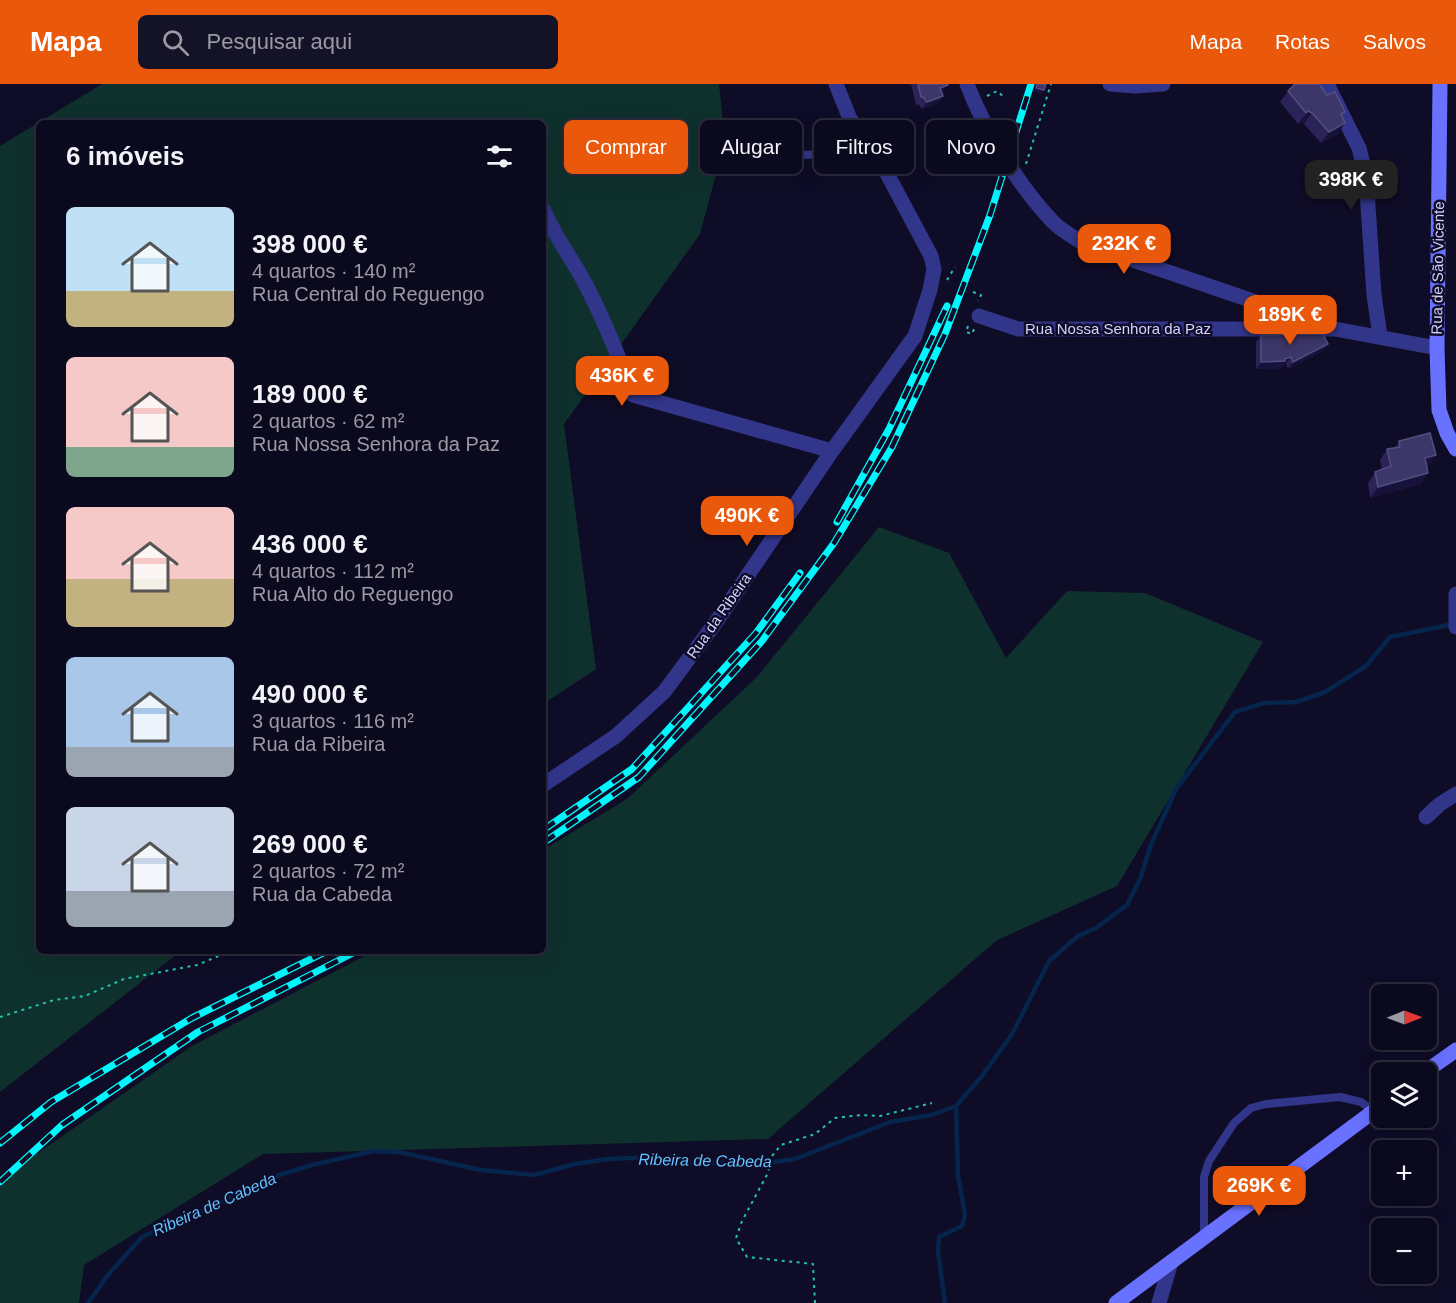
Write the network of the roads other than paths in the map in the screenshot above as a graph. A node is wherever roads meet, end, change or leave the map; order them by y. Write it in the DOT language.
graph roads {
  1 [pos="836,84"];
  2 [pos="967,84"];
  3 [pos="1110,84"];
  4 [pos="1163,84"];
  5 [pos="1327,84"];
  6 [pos="1440,84"];
  7 [pos="851,120"];
  8 [pos="887,174"];
  9 [pos="546,216"];
  10 [pos="979,316"];
  11 [pos="1335,329"];
  12 [pos="1380,336"];
  13 [pos="1437,348"];
  14 [pos="1456,449"];
  15 [pos="832,451"];
  16 [pos="1456,594"];
  17 [pos="1456,627"];
  18 [pos="546,783"];
  19 [pos="1456,794"];
  20 [pos="1426,817"];
  21 [pos="1456,1050"];
  22 [pos="1437,1063"];
  23 [pos="1371,1106"];
  24 [pos="1371,1112"];
  25 [pos="1204,1237"];
  26 [pos="1171,1262"];
  27 [pos="1116,1303"];
  28 [pos="1159,1303"];
  1 -- 7 [label="street"];
  2 -- 11 [label="street"];
  3 -- 4 [label="street"];
  5 -- 12 [label="street"];
  6 -- 13 [label="main road, Rua de São Vicente"];
  8 -- 15 [label="street, Rua da Ribeira"];
  9 -- 15 [label="street"];
  10 -- 11 [label="street, Rua Nossa Senhora da Paz"];
  11 -- 12 [label="street, Rua Nossa Senhora da Paz"];
  12 -- 13 [label="street, Rua Nossa Senhora da Paz"];
  13 -- 14 [label="main road, Rua de São Vicente"];
  15 -- 18 [label="street, Rua da Ribeira"];
  16 -- 17 [label="street"];
  19 -- 20 [label="street"];
  21 -- 22 [label="main road"];
  23 -- 25 [label="lane"];
  24 -- 25 [label="main road"];
  25 -- 26 [label="main road"];
  26 -- 27 [label="main road"];
  26 -- 28 [label="street"];
}
